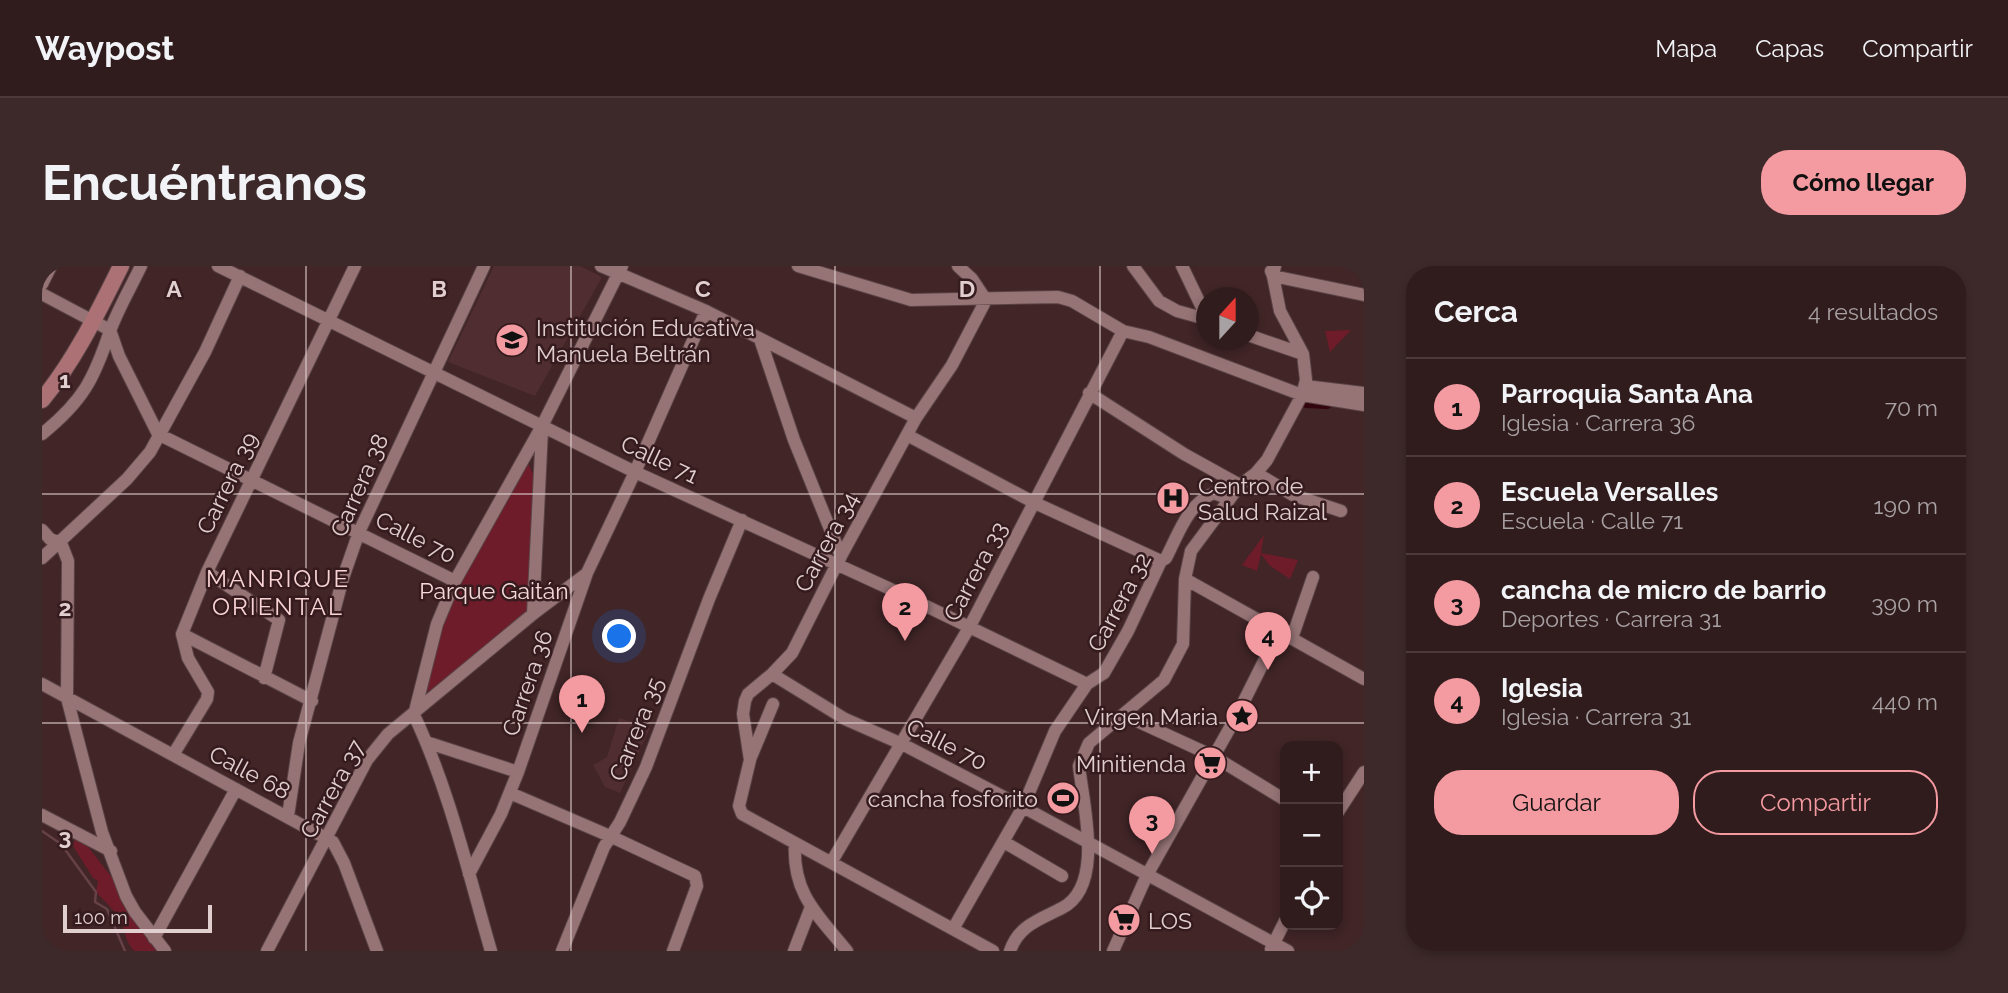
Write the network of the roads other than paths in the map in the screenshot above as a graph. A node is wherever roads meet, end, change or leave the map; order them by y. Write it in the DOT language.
graph roads {
  1 [pos="51,266"];
  2 [pos="121,266"];
  3 [pos="141,266"];
  4 [pos="218,266"];
  5 [pos="355,266"];
  6 [pos="484,266"];
  7 [pos="601,266"];
  8 [pos="798,266"];
  9 [pos="958,266"];
  10 [pos="1182,266"];
  11 [pos="1272,269"];
  12 [pos="620,270"];
  13 [pos="1137,270"];
  14 [pos="240,276"];
  15 [pos="42,284"];
  16 [pos="42,294"];
  17 [pos="1364,295"];
  18 [pos="1196,296"];
  19 [pos="986,300"];
  20 [pos="706,311"];
  21 [pos="1196,316"];
  22 [pos="93,321"];
  23 [pos="328,321"];
  24 [pos="110,330"];
  25 [pos="1122,331"];
  26 [pos="760,339"];
  27 [pos="1259,339"];
  28 [pos="1303,354"];
  29 [pos="434,373"];
  30 [pos="1304,391"];
  31 [pos="1089,393"];
  32 [pos="1364,393"];
  33 [pos="42,400"];
  34 [pos="1364,405"];
  35 [pos="916,418"];
  36 [pos="542,426"];
  37 [pos="42,434"];
  38 [pos="158,434"];
  39 [pos="907,435"];
  40 [pos="635,472"];
  41 [pos="1256,473"];
  42 [pos="252,479"];
  43 [pos="1240,485"];
  44 [pos="1229,499"];
  45 [pos="1035,503"];
  46 [pos="1341,511"];
  47 [pos="742,520"];
  48 [pos="42,530"];
  49 [pos="359,533"];
  50 [pos="61,542"];
  51 [pos="42,558"];
  52 [pos="839,560"];
  53 [pos="1161,561"];
  54 [pos="207,572"];
  55 [pos="587,573"];
  56 [pos="1313,578"];
  57 [pos="1185,579"];
  58 [pos="456,581"];
  59 [pos="533,614"];
  60 [pos="970,626"];
  61 [pos="1279,631"];
  62 [pos="182,634"];
  63 [pos="1292,638"];
  64 [pos="772,674"];
  65 [pos="264,678"];
  66 [pos="1364,679"];
  67 [pos="42,684"];
  68 [pos="1087,684"];
  69 [pos="67,698"];
  70 [pos="312,701"];
  71 [pos="773,704"];
  72 [pos="1126,714"];
  73 [pos="414,715"];
  74 [pos="426,742"];
  75 [pos="902,744"];
  76 [pos="173,755"];
  77 [pos="1213,756"];
  78 [pos="750,760"];
  79 [pos="518,772"];
  80 [pos="1364,772"];
  81 [pos="236,789"];
  82 [pos="510,793"];
  83 [pos="1280,797"];
  84 [pos="1343,804"];
  85 [pos="1023,807"];
  86 [pos="42,815"];
  87 [pos="288,816"];
  88 [pos="326,837"];
  89 [pos="612,837"];
  90 [pos="1003,842"];
  91 [pos="795,843"];
  92 [pos="1089,845"];
  93 [pos="111,851"];
  94 [pos="832,861"];
  95 [pos="469,874"];
  96 [pos="1147,875"];
  97 [pos="1062,876"];
  98 [pos="811,907"];
  99 [pos="953,929"];
  100 [pos="1280,930"];
  101 [pos="154,938"];
  102 [pos="1272,947"];
  103 [pos="164,951"];
  104 [pos="267,951"];
  105 [pos="377,951"];
  106 [pos="491,951"];
  107 [pos="562,951"];
  108 [pos="674,951"];
  109 [pos="794,951"];
  110 [pos="848,951"];
  111 [pos="993,951"];
  112 [pos="1010,951"];
  113 [pos="1113,951"];
  114 [pos="1288,951"];
  1 -- 15 [label="street"];
  2 -- 22 [label="main road"];
  3 -- 24 [label="street"];
  4 -- 14 [label="street, Calle 71"];
  5 -- 23 [label="street, Carrera 39"];
  6 -- 29 [label="street, Carrera 38"];
  7 -- 12 [label="street"];
  8 -- 19 [label="street"];
  9 -- 19 [label="street"];
  10 -- 18 [label="street"];
  11 -- 17 [label="street"];
  11 -- 28 [label="street"];
  12 -- 20 [label="street"];
  12 -- 36 [label="street"];
  13 -- 21 [label="street"];
  14 -- 23 [label="street, Calle 71"];
  14 -- 38 [label="street"];
  16 -- 22 [label="street"];
  19 -- 25 [label="street"];
  19 -- 35 [label="street, Carrera 34"];
  20 -- 26 [label="street"];
  20 -- 40 [label="street, Carrera 36"];
  22 -- 24 [label="street"];
  22 -- 33 [label="main road"];
  23 -- 29 [label="street, Calle 71"];
  23 -- 42 [label="street, Carrera 39"];
  24 -- 37 [label="street"];
  24 -- 38 [label="street"];
  25 -- 30 [label="street"];
  25 -- 31 [label="street, Carrera 33"];
  26 -- 35 [label="street"];
  26 -- 52 [label="street"];
  27 -- 28 [label="street"];
  28 -- 30 [label="street"];
  29 -- 36 [label="street, Calle 71"];
  29 -- 49 [label="street, Carrera 38"];
  30 -- 32 [label="street"];
  30 -- 34 [label="street"];
  30 -- 41 [label="street"];
  31 -- 43 [label="street"];
  31 -- 45 [label="street, Carrera 33"];
  35 -- 39 [label="street, Carrera 34"];
  36 -- 40 [label="street, Calle 71"];
  36 -- 58 [label="street"];
  36 -- 59 [label="street"];
  38 -- 42 [label="street, Calle 70"];
  38 -- 50 [label="street"];
  39 -- 45 [label="street"];
  39 -- 52 [label="street, Carrera 34"];
  40 -- 47 [label="street, Calle 71"];
  40 -- 55 [label="street, Carrera 36"];
  41 -- 43 [label="street"];
  41 -- 46 [label="street"];
  42 -- 49 [label="street, Calle 70"];
  42 -- 54 [label="street, Carrera 39"];
  43 -- 44 [label="street"];
  44 -- 53 [label="street, Carrera 32"];
  44 -- 57 [label="street"];
  45 -- 53 [label="street"];
  45 -- 60 [label="street, Carrera 33"];
  47 -- 52 [label="street, Calle 71"];
  47 -- 89 [label="street, Carrera 35"];
  48 -- 50 [label="street"];
  49 -- 58 [label="street, Calle 70"];
  49 -- 70 [label="street, Carrera 38"];
  50 -- 51 [label="street"];
  50 -- 69 [label="street"];
  52 -- 60 [label="street, Calle 71"];
  52 -- 64 [label="street, Carrera 34"];
  53 -- 68 [label="street, Carrera 32"];
  54 -- 62 [label="street, Carrera 39"];
  54 -- 65 [label="street"];
  55 -- 59 [label="street, Carrera 37"];
  55 -- 79 [label="street, Carrera 36"];
  56 -- 63 [label="street"];
  57 -- 61 [label="street"];
  57 -- 72 [label="street"];
  58 -- 73 [label="street"];
  59 -- 73 [label="street, Carrera 37"];
  60 -- 68 [label="street, Calle 71"];
  60 -- 75 [label="street, Carrera 33"];
  61 -- 63 [label="street"];
  61 -- 77 [label="street"];
  62 -- 65 [label="street"];
  62 -- 76 [label="street"];
  63 -- 66 [label="street"];
  64 -- 75 [label="street, Calle 70"];
  64 -- 78 [label="street, Carrera 34"];
  65 -- 70 [label="street"];
  67 -- 69 [label="street, Calle 68"];
  68 -- 85 [label="street, Carrera 32"];
  69 -- 76 [label="street, Calle 68"];
  69 -- 93 [label="street"];
  70 -- 87 [label="street, Carrera 38"];
  71 -- 78 [label="street"];
  72 -- 77 [label="street"];
  72 -- 92 [label="street"];
  73 -- 74 [label="street"];
  73 -- 88 [label="street, Carrera 37"];
  74 -- 79 [label="street"];
  74 -- 95 [label="street"];
  75 -- 85 [label="street, Calle 70"];
  75 -- 94 [label="street, Carrera 33"];
  76 -- 81 [label="street, Calle 68"];
  77 -- 83 [label="street"];
  77 -- 96 [label="street"];
  78 -- 91 [label="street, Carrera 34"];
  79 -- 82 [label="street, Carrera 36"];
  80 -- 84 [label="street"];
  81 -- 87 [label="street, Calle 68"];
  81 -- 101 [label="street"];
  82 -- 89 [label="street"];
  82 -- 95 [label="street, Carrera 36"];
  85 -- 90 [label="street, Carrera 32"];
  85 -- 92 [label="street, Calle 70"];
  86 -- 93 [label="street"];
  87 -- 88 [label="street, Calle 68"];
  88 -- 104 [label="street, Carrera 37"];
  88 -- 105 [label="street, Calle 68"];
  89 -- 107 [label="street, Carrera 35"];
  89 -- 108 [label="street"];
  90 -- 97 [label="street"];
  90 -- 99 [label="street, Carrera 32"];
  91 -- 94 [label="street"];
  91 -- 98 [label="street"];
  92 -- 96 [label="street, Calle 70"];
  92 -- 112 [label="street"];
  93 -- 101 [label="street"];
  94 -- 99 [label="street"];
  95 -- 106 [label="street"];
  96 -- 102 [label="street, Calle 70"];
  96 -- 113 [label="street"];
  98 -- 109 [label="street"];
  98 -- 110 [label="street"];
  99 -- 111 [label="street"];
  100 -- 102 [label="street"];
  101 -- 103 [label="street"];
  102 -- 114 [label="street, Calle 70"];
}
